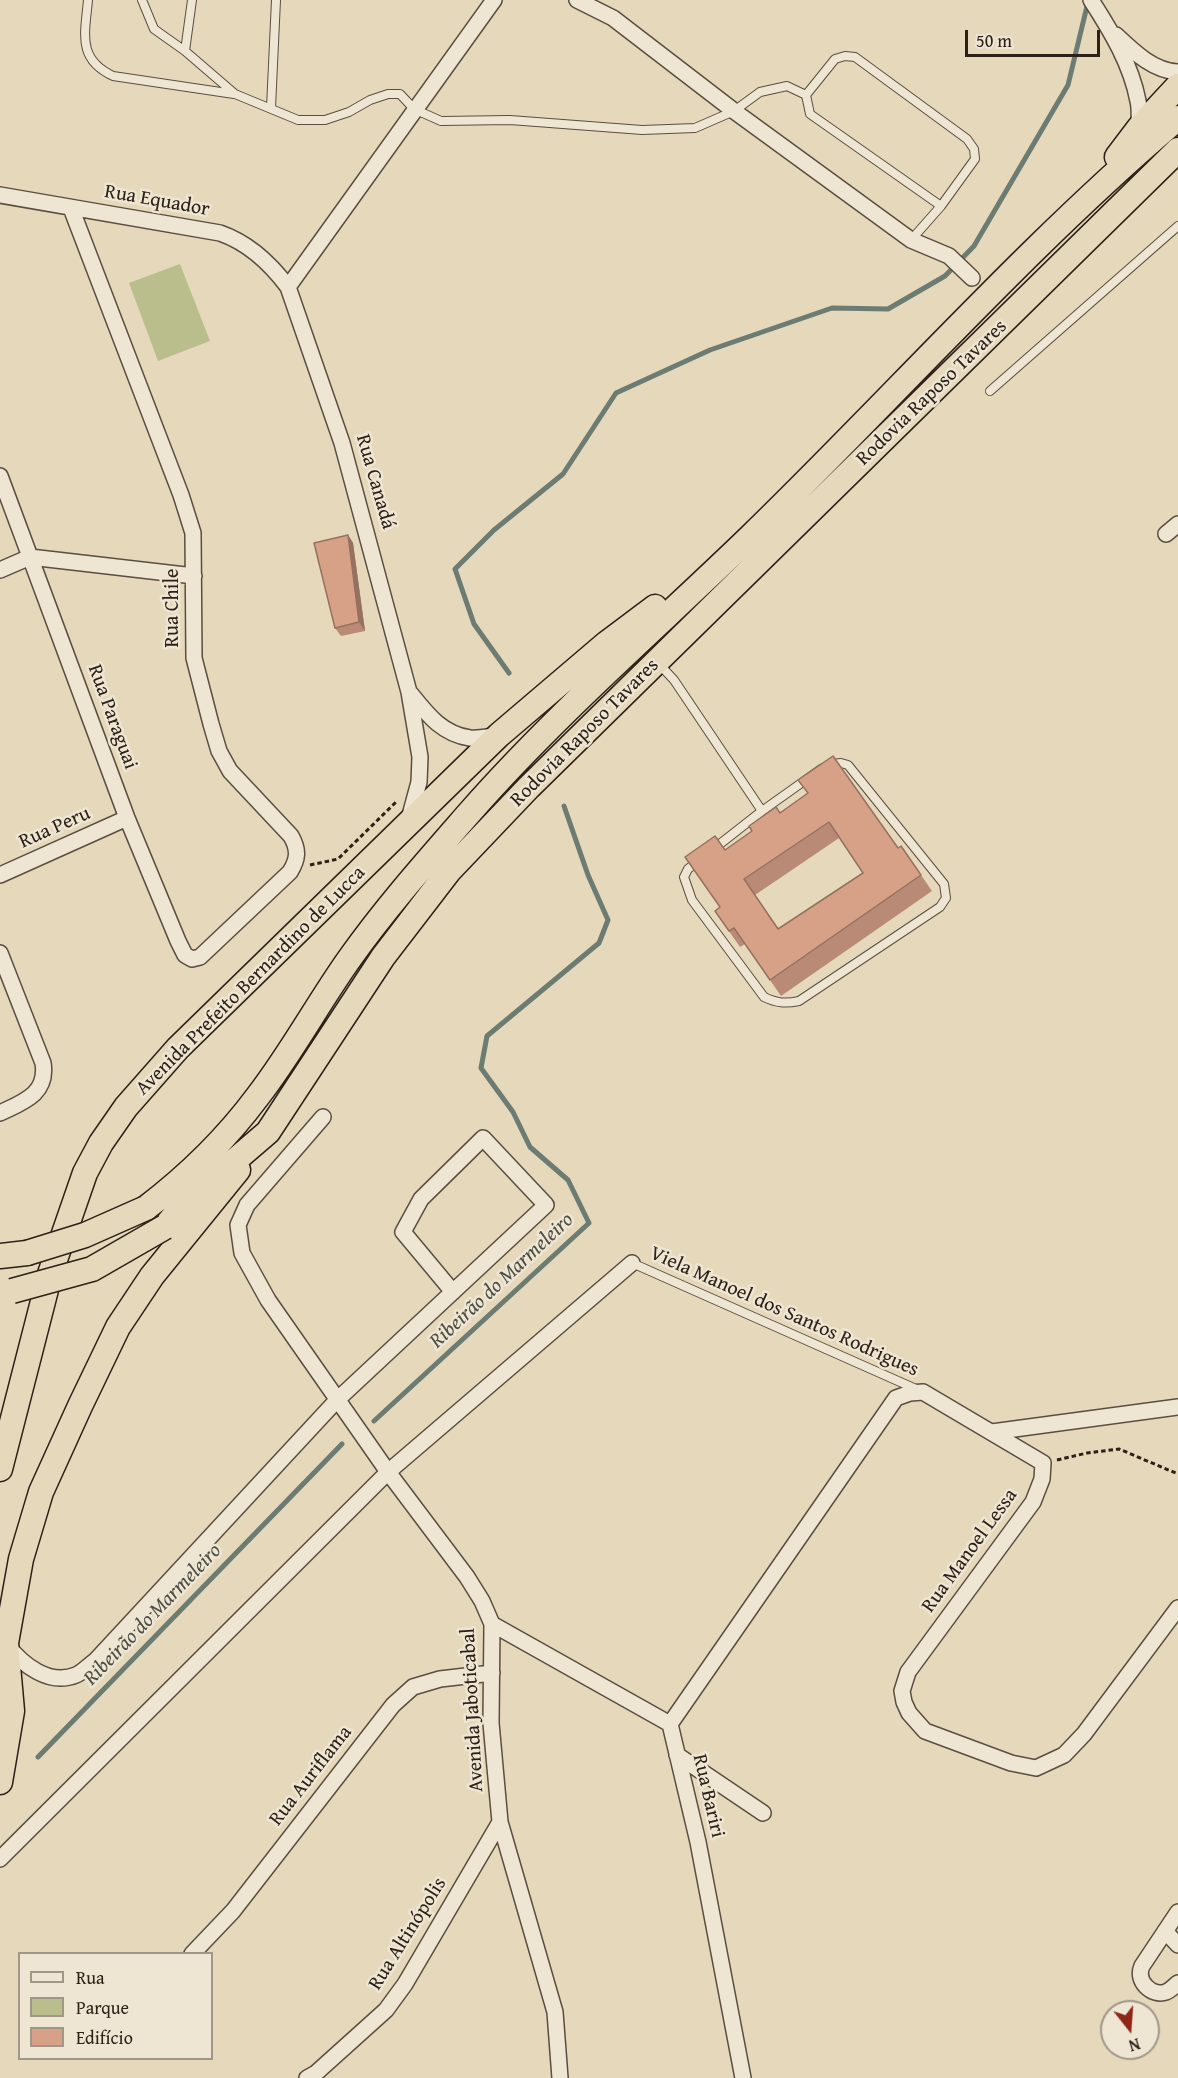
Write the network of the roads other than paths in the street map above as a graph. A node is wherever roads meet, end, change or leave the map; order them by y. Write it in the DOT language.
graph roads {
  1 [pos="88,0"];
  2 [pos="142,0"];
  3 [pos="192,0"];
  4 [pos="276,0"];
  5 [pos="494,0"];
  6 [pos="577,0"];
  7 [pos="609,0"];
  8 [pos="1091,0"];
  9 [pos="613,18"];
  10 [pos="1110,28"];
  11 [pos="185,51"];
  12 [pos="1178,72"];
  13 [pos="1178,86"];
  14 [pos="235,94"];
  15 [pos="806,95"];
  16 [pos="272,108"];
  17 [pos="414,109"];
  18 [pos="734,111"];
  19 [pos="1178,118"];
  20 [pos="1139,129"];
  21 [pos="1176,157"];
  22 [pos="0,195"];
  23 [pos="1082,202"];
  24 [pos="941,206"];
  25 [pos="71,208"];
  26 [pos="1178,225"];
  27 [pos="911,240"];
  28 [pos="969,275"];
  29 [pos="288,287"];
  30 [pos="990,391"];
  31 [pos="0,476"];
  32 [pos="1178,524"];
  33 [pos="1166,534"];
  34 [pos="751,536"];
  35 [pos="30,556"];
  36 [pos="0,570"];
  37 [pos="194,576"];
  38 [pos="657,662"];
  39 [pos="409,693"];
  40 [pos="499,735"];
  41 [pos="762,811"];
  42 [pos="127,818"];
  43 [pos="408,823"];
  44 [pos="0,875"];
  45 [pos="0,953"];
  46 [pos="200,957"];
  47 [pos="0,1113"];
  48 [pos="323,1117"];
  49 [pos="268,1132"];
  50 [pos="0,1256"];
  51 [pos="632,1263"];
  52 [pos="453,1292"];
  53 [pos="6,1293"];
  54 [pos="922,1392"];
  55 [pos="337,1400"];
  56 [pos="1178,1407"];
  57 [pos="992,1432"];
  58 [pos="0,1469"];
  59 [pos="388,1472"];
  60 [pos="1178,1608"];
  61 [pos="492,1624"];
  62 [pos="3,1640"];
  63 [pos="492,1673"];
  64 [pos="670,1724"];
  65 [pos="677,1755"];
  66 [pos="0,1782"];
  67 [pos="763,1813"];
  68 [pos="500,1822"];
  69 [pos="0,1859"];
  70 [pos="1178,1912"];
  71 [pos="1165,1931"];
  72 [pos="1178,1945"];
  73 [pos="193,1952"];
  74 [pos="1178,1983"];
  75 [pos="316,2076"];
  76 [pos="560,2078"];
  77 [pos="743,2078"];
  1 -- 14 [label="lane"];
  2 -- 11 [label="lane"];
  3 -- 11 [label="lane"];
  4 -- 16 [label="lane"];
  5 -- 17 [label="street"];
  6 -- 9 [label="street"];
  7 -- 9 [label="street"];
  8 -- 10 [label="street"];
  9 -- 18 [label="street"];
  10 -- 12 [label="street"];
  10 -- 20 [label="street"];
  11 -- 14 [label="lane"];
  13 -- 20 [label="highway"];
  14 -- 16 [label="lane"];
  15 -- 18 [label="lane"];
  15 -- 24 [label="lane"];
  15 -- 24 [label="lane"];
  16 -- 17 [label="lane"];
  17 -- 18 [label="lane"];
  17 -- 29 [label="street"];
  18 -- 27 [label="street"];
  19 -- 23 [label="highway, Rodovia Raposo Tavares"];
  20 -- 23 [label="highway"];
  21 -- 38 [label="highway, Rodovia Raposo Tavares"];
  22 -- 25 [label="street, Rua Equador"];
  23 -- 34 [label="highway, Rodovia Raposo Tavares"];
  24 -- 27 [label="lane"];
  25 -- 29 [label="street, Rua Equador"];
  25 -- 37 [label="street, Rua Chile"];
  26 -- 30 [label="lane"];
  27 -- 28 [label="street"];
  29 -- 39 [label="street, Rua Canadá"];
  31 -- 35 [label="street, Rua Paraguai"];
  32 -- 33 [label="street"];
  34 -- 40 [label="highway, Avenida Prefeito Bernardino de Lucca"];
  34 -- 50 [label="highway, Rodovia Raposo Tavares, bridge"];
  35 -- 36 [label="street"];
  35 -- 37 [label="street"];
  35 -- 42 [label="street, Rua Paraguai"];
  37 -- 46 [label="street, Rua Chile"];
  38 -- 41 [label="lane"];
  38 -- 49 [label="highway, Rodovia Raposo Tavares"];
  39 -- 40 [label="street"];
  39 -- 43 [label="street, Rua Canadá"];
  40 -- 43 [label="highway, Avenida Prefeito Bernardino de Lucca"];
  41 -- 41 [label="lane"];
  42 -- 44 [label="street, Rua Peru"];
  42 -- 46 [label="street, Rua Paraguai"];
  43 -- 58 [label="highway, Avenida Prefeito Bernardino de Lucca"];
  45 -- 47 [label="street"];
  48 -- 55 [label="street"];
  49 -- 53 [label="highway, Rodovia Raposo Tavares, bridge"];
  49 -- 62 [label="highway"];
  51 -- 54 [label="lane, Viela Manoel dos Santos Rodrigues"];
  51 -- 59 [label="street"];
  52 -- 52 [label="street"];
  52 -- 55 [label="street"];
  54 -- 57 [label="street"];
  54 -- 64 [label="street"];
  55 -- 59 [label="street, Avenida Jaboticabal"];
  55 -- 62 [label="street"];
  56 -- 57 [label="street"];
  57 -- 60 [label="street, Rua Manoel Lessa"];
  59 -- 61 [label="street, Avenida Jaboticabal"];
  59 -- 69 [label="street"];
  61 -- 63 [label="street, Avenida Jaboticabal"];
  61 -- 64 [label="street"];
  62 -- 66 [label="highway"];
  63 -- 68 [label="street, Avenida Jaboticabal"];
  63 -- 73 [label="street, Rua Auriflama"];
  64 -- 65 [label="street, Rua Bariri"];
  65 -- 67 [label="street"];
  65 -- 77 [label="street, Rua Bariri"];
  68 -- 75 [label="street, Rua Altinópolis"];
  68 -- 76 [label="street, Avenida Jaboticabal"];
  70 -- 71 [label="street"];
  71 -- 72 [label="street"];
  71 -- 74 [label="street"];
}
